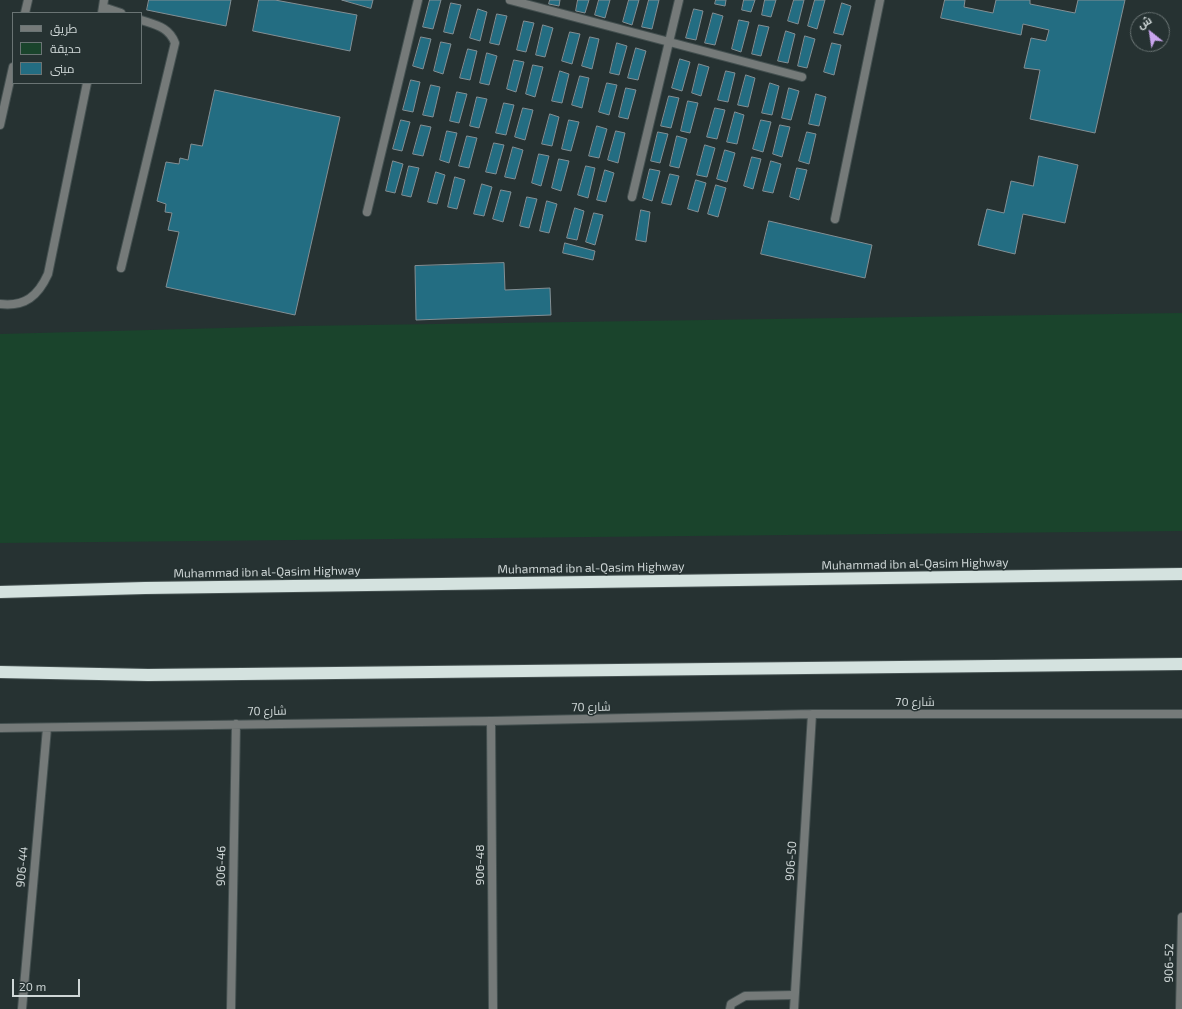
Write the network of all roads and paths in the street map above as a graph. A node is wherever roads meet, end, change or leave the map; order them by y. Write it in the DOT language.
graph roads {
  1 [pos="28,0"];
  2 [pos="418,0"];
  3 [pos="510,0"];
  4 [pos="679,0"];
  5 [pos="880,0"];
  6 [pos="103,7"];
  7 [pos="25,12"];
  8 [pos="118,12"];
  9 [pos="142,20"];
  10 [pos="670,42"];
  11 [pos="12,71"];
  12 [pos="802,77"];
  13 [pos="87,84"];
  14 [pos="0,125"];
  15 [pos="632,196"];
  16 [pos="366,212"];
  17 [pos="835,219"];
  18 [pos="121,268"];
  19 [pos="0,304"];
  20 [pos="1182,574"];
  21 [pos="0,592"];
  22 [pos="1182,664"];
  23 [pos="0,672"];
  24 [pos="812,714"];
  25 [pos="1182,714"];
  26 [pos="491,722"];
  27 [pos="236,724"];
  28 [pos="0,728"];
  29 [pos="47,728"];
  30 [pos="1182,918"];
  31 [pos="794,995"];
  32 [pos="22,1009"];
  33 [pos="230,1009"];
  34 [pos="493,1009"];
  35 [pos="730,1009"];
  36 [pos="794,1009"];
  37 [pos="1180,1009"];
  1 -- 7 [label="street"];
  2 -- 16 [label="street"];
  3 -- 10 [label="street"];
  4 -- 10 [label="street"];
  5 -- 17 [label="street"];
  6 -- 8 [label="street"];
  9 -- 18 [label="street"];
  10 -- 12 [label="street"];
  10 -- 15 [label="street"];
  11 -- 14 [label="street"];
  13 -- 19 [label="street"];
  20 -- 21 [label="highway, Muhammad ibn al-Qasim Highway"];
  22 -- 23 [label="highway"];
  24 -- 25 [label="street, شارع 70"];
  24 -- 26 [label="street, شارع 70"];
  24 -- 31 [label="street, 906-50"];
  26 -- 27 [label="street, شارع 70"];
  26 -- 34 [label="street, 906-48"];
  27 -- 29 [label="street, شارع 70"];
  27 -- 33 [label="street, 906-46"];
  28 -- 29 [label="street, شارع 70"];
  29 -- 32 [label="street, 906-44"];
  30 -- 37 [label="street, 906-52"];
  31 -- 35 [label="street"];
  31 -- 36 [label="street, 906-50"];
}
